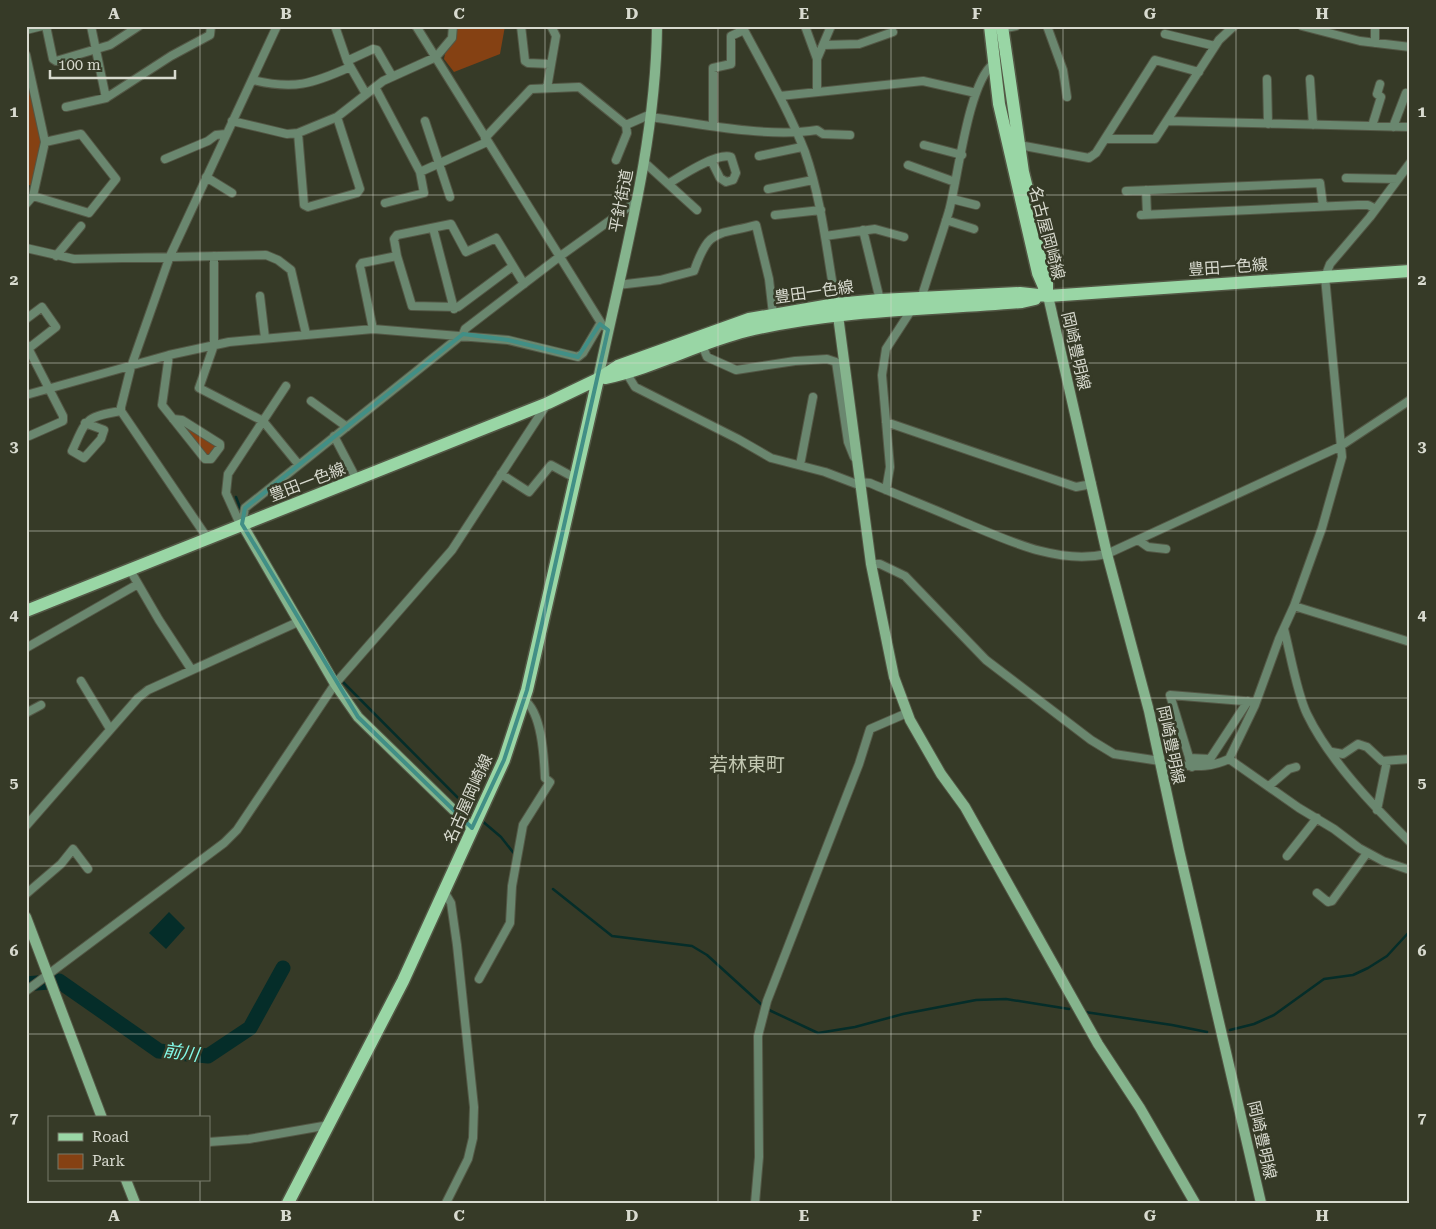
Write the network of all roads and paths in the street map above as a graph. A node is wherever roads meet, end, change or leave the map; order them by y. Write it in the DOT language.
graph roads {
  1 [pos="42,26"];
  2 [pos="46,26"];
  3 [pos="91,26"];
  4 [pos="139,26"];
  5 [pos="211,26"];
  6 [pos="277,26"];
  7 [pos="335,26"];
  8 [pos="416,26"];
  9 [pos="453,26"];
  10 [pos="521,26"];
  11 [pos="551,26"];
  12 [pos="657,26"];
  13 [pos="805,26"];
  14 [pos="831,26"];
  15 [pos="1016,26"];
  16 [pos="1047,26"];
  17 [pos="1234,26"];
  18 [pos="1302,26"];
  19 [pos="1375,26"];
  20 [pos="743,28"];
  21 [pos="998,29"];
  22 [pos="26,30"];
  23 [pos="893,32"];
  24 [pos="1166,34"];
  25 [pos="1375,43"];
  26 [pos="824,45"];
  27 [pos="1216,46"];
  28 [pos="1410,47"];
  29 [pos="96,51"];
  30 [pos="26,55"];
  31 [pos="436,57"];
  32 [pos="817,59"];
  33 [pos="348,64"];
  34 [pos="550,64"];
  35 [pos="993,64"];
  36 [pos="1199,72"];
  37 [pos="392,76"];
  38 [pos="1310,78"];
  39 [pos="1267,79"];
  40 [pos="253,80"];
  41 [pos="1380,84"];
  42 [pos="375,87"];
  43 [pos="547,88"];
  44 [pos="817,91"];
  45 [pos="976,93"];
  46 [pos="1406,93"];
  47 [pos="366,94"];
  48 [pos="780,96"];
  49 [pos="1068,97"];
  50 [pos="106,98"];
  51 [pos="66,107"];
  52 [pos="651,116"];
  53 [pos="337,117"];
  54 [pos="232,121"];
  55 [pos="425,121"];
  56 [pos="1168,121"];
  57 [pos="1268,124"];
  58 [pos="626,125"];
  59 [pos="1313,125"];
  60 [pos="713,126"];
  61 [pos="1372,126"];
  62 [pos="1393,127"];
  63 [pos="1410,127"];
  64 [pos="298,133"];
  65 [pos="226,134"];
  66 [pos="796,134"];
  67 [pos="850,135"];
  68 [pos="1105,139"];
  69 [pos="486,140"];
  70 [pos="45,142"];
  71 [pos="924,144"];
  72 [pos="1019,145"];
  73 [pos="802,147"];
  74 [pos="962,155"];
  75 [pos="759,156"];
  76 [pos="166,159"];
  77 [pos="616,160"];
  78 [pos="710,160"];
  79 [pos="644,162"];
  80 [pos="440,163"];
  81 [pos="1410,163"];
  82 [pos="908,165"];
  83 [pos="420,172"];
  84 [pos="206,178"];
  85 [pos="1346,178"];
  86 [pos="1398,179"];
  87 [pos="813,180"];
  88 [pos="955,182"];
  89 [pos="668,184"];
  90 [pos="768,189"];
  91 [pos="1146,190"];
  92 [pos="1126,191"];
  93 [pos="232,193"];
  94 [pos="33,196"];
  95 [pos="450,197"];
  96 [pos="952,199"];
  97 [pos="637,201"];
  98 [pos="385,203"];
  99 [pos="26,204"];
  100 [pos="976,206"];
  101 [pos="1323,206"];
  102 [pos="1376,209"];
  103 [pos="697,210"];
  104 [pos="821,210"];
  105 [pos="775,215"];
  106 [pos="946,220"];
  107 [pos="80,226"];
  108 [pos="433,228"];
  109 [pos="974,229"];
  110 [pos="862,230"];
  111 [pos="825,236"];
  112 [pos="904,237"];
  113 [pos="26,248"];
  114 [pos="56,256"];
  115 [pos="170,256"];
  116 [pos="214,256"];
  117 [pos="397,256"];
  118 [pos="558,257"];
  119 [pos="513,266"];
  120 [pos="1410,271"];
  121 [pos="1325,277"];
  122 [pos="524,284"];
  123 [pos="618,285"];
  124 [pos="260,296"];
  125 [pos="1048,296"];
  126 [pos="921,299"];
  127 [pos="880,300"];
  128 [pos="454,309"];
  129 [pos="912,309"];
  130 [pos="837,310"];
  131 [pos="774,314"];
  132 [pos="26,319"];
  133 [pos="604,327"];
  134 [pos="372,329"];
  135 [pos="306,334"];
  136 [pos="463,334"];
  137 [pos="265,338"];
  138 [pos="214,345"];
  139 [pos="702,345"];
  140 [pos="27,346"];
  141 [pos="169,355"];
  142 [pos="131,367"];
  143 [pos="627,374"];
  144 [pos="598,379"];
  145 [pos="286,386"];
  146 [pos="50,388"];
  147 [pos="26,395"];
  148 [pos="813,397"];
  149 [pos="1410,400"];
  150 [pos="311,401"];
  151 [pos="548,403"];
  152 [pos="121,411"];
  153 [pos="173,419"];
  154 [pos="263,421"];
  155 [pos="886,422"];
  156 [pos="85,423"];
  157 [pos="347,426"];
  158 [pos="29,436"];
  159 [pos="334,436"];
  160 [pos="1340,447"];
  161 [pos="857,464"];
  162 [pos="299,465"];
  163 [pos="800,465"];
  164 [pos="501,474"];
  165 [pos="575,478"];
  166 [pos="357,480"];
  167 [pos="859,483"];
  168 [pos="1092,484"];
  169 [pos="886,490"];
  170 [pos="241,524"];
  171 [pos="208,539"];
  172 [pos="1138,540"];
  173 [pos="1166,549"];
  174 [pos="1107,554"];
  175 [pos="871,564"];
  176 [pos="130,570"];
  177 [pos="138,584"];
  178 [pos="1294,606"];
  179 [pos="26,611"];
  180 [pos="298,622"];
  181 [pos="1284,629"];
  182 [pos="1410,642"];
  183 [pos="26,648"];
  184 [pos="191,669"];
  185 [pos="81,681"];
  186 [pos="335,684"];
  187 [pos="524,700"];
  188 [pos="1252,702"];
  189 [pos="41,705"];
  190 [pos="26,713"];
  191 [pos="907,713"];
  192 [pos="110,729"];
  193 [pos="1332,752"];
  194 [pos="1189,758"];
  195 [pos="1229,758"];
  196 [pos="1410,759"];
  197 [pos="1387,761"];
  198 [pos="1160,763"];
  199 [pos="1296,766"];
  200 [pos="1192,767"];
  201 [pos="1269,786"];
  202 [pos="1377,810"];
  203 [pos="1317,818"];
  204 [pos="26,826"];
  205 [pos="472,828"];
  206 [pos="1410,842"];
  207 [pos="1367,852"];
  208 [pos="1288,856"];
  209 [pos="88,868"];
  210 [pos="1410,870"];
  211 [pos="1317,893"];
  212 [pos="26,894"];
  213 [pos="444,894"];
  214 [pos="26,917"];
  215 [pos="48,975"];
  216 [pos="479,979"];
  217 [pos="26,991"];
  218 [pos="101,1116"];
  219 [pos="329,1125"];
  220 [pos="210,1142"];
  221 [pos="127,1182"];
  222 [pos="135,1203"];
  223 [pos="288,1203"];
  224 [pos="446,1203"];
  225 [pos="755,1203"];
  226 [pos="1196,1203"];
  227 [pos="1261,1203"];
  1 -- 22 [label="street"];
  2 -- 29 [label="street"];
  3 -- 29 [label="street"];
  4 -- 29 [label="street"];
  5 -- 50 [label="street"];
  6 -- 40 [label="street"];
  7 -- 33 [label="street"];
  8 -- 31 [label="street"];
  9 -- 31 [label="street"];
  10 -- 34 [label="street"];
  11 -- 34 [label="street"];
  12 -- 52 [label="street, 平針街道"];
  13 -- 32 [label="street"];
  14 -- 26 [label="street"];
  15 -- 21 [label="street"];
  16 -- 49 [label="street"];
  17 -- 27 [label="street"];
  18 -- 25 [label="street"];
  19 -- 25 [label="street"];
  20 -- 48 [label="street"];
  20 -- 60 [label="street"];
  21 -- 35 [label="main road, 名古屋岡崎線"];
  21 -- 72 [label="main road, 名古屋岡崎線"];
  23 -- 26 [label="street"];
  24 -- 27 [label="street"];
  25 -- 28 [label="street"];
  26 -- 32 [label="street"];
  27 -- 36 [label="street"];
  29 -- 50 [label="street"];
  30 -- 70 [label="street"];
  31 -- 37 [label="street"];
  31 -- 69 [label="street"];
  32 -- 44 [label="street"];
  33 -- 37 [label="street"];
  33 -- 40 [label="street"];
  33 -- 47 [label="street"];
  34 -- 43 [label="street"];
  35 -- 45 [label="street"];
  35 -- 125 [label="main road, 名古屋岡崎線"];
  36 -- 56 [label="street"];
  36 -- 68 [label="street"];
  37 -- 42 [label="street"];
  38 -- 59 [label="street"];
  39 -- 57 [label="street"];
  40 -- 54 [label="street"];
  41 -- 61 [label="street"];
  42 -- 47 [label="street"];
  42 -- 83 [label="street"];
  43 -- 58 [label="street"];
  43 -- 69 [label="street"];
  44 -- 45 [label="street"];
  44 -- 48 [label="street"];
  45 -- 74 [label="street"];
  46 -- 62 [label="street"];
  47 -- 53 [label="street"];
  48 -- 66 [label="street"];
  50 -- 51 [label="street"];
  52 -- 58 [label="street"];
  52 -- 60 [label="street"];
  52 -- 79 [label="street, 平針街道"];
  53 -- 64 [label="street"];
  53 -- 64 [label="street"];
  54 -- 64 [label="street"];
  54 -- 65 [label="street"];
  55 -- 80 [label="street"];
  56 -- 57 [label="street"];
  56 -- 68 [label="street"];
  57 -- 59 [label="street"];
  58 -- 77 [label="street"];
  59 -- 61 [label="street"];
  60 -- 66 [label="street"];
  61 -- 62 [label="street"];
  62 -- 63 [label="street"];
  65 -- 76 [label="street"];
  65 -- 84 [label="street"];
  66 -- 67 [label="street"];
  66 -- 73 [label="street"];
  68 -- 72 [label="street"];
  69 -- 80 [label="street"];
  69 -- 118 [label="street"];
  70 -- 94 [label="street"];
  70 -- 94 [label="street"];
  71 -- 74 [label="street"];
  72 -- 125 [label="main road, 名古屋岡崎線"];
  73 -- 75 [label="street"];
  73 -- 87 [label="street"];
  74 -- 88 [label="street"];
  78 -- 89 [label="street"];
  79 -- 89 [label="street"];
  79 -- 97 [label="street, 平針街道"];
  80 -- 83 [label="street"];
  80 -- 95 [label="street"];
  81 -- 86 [label="street"];
  82 -- 88 [label="street"];
  83 -- 98 [label="street"];
  84 -- 93 [label="street"];
  84 -- 115 [label="street"];
  85 -- 86 [label="street"];
  86 -- 102 [label="street"];
  87 -- 90 [label="street"];
  87 -- 104 [label="street"];
  88 -- 96 [label="street"];
  89 -- 103 [label="street"];
  91 -- 92 [label="street"];
  91 -- 101 [label="street"];
  91 -- 101 [label="street"];
  94 -- 99 [label="street"];
  96 -- 100 [label="street"];
  96 -- 106 [label="street"];
  97 -- 118 [label="street"];
  97 -- 123 [label="street, 平針街道"];
  101 -- 102 [label="street"];
  102 -- 121 [label="street"];
  104 -- 105 [label="street"];
  104 -- 111 [label="street"];
  106 -- 109 [label="street"];
  106 -- 126 [label="street"];
  107 -- 114 [label="street"];
  108 -- 117 [label="street"];
  108 -- 119 [label="street"];
  108 -- 128 [label="street"];
  110 -- 111 [label="street"];
  110 -- 112 [label="street"];
  110 -- 127 [label="street"];
  111 -- 130 [label="street"];
  113 -- 114 [label="street"];
  114 -- 115 [label="street"];
  115 -- 116 [label="street"];
  115 -- 142 [label="street"];
  116 -- 135 [label="street"];
  116 -- 138 [label="street"];
  117 -- 128 [label="street"];
  117 -- 134 [label="street"];
  118 -- 122 [label="street"];
  118 -- 133 [label="street"];
  119 -- 122 [label="street"];
  119 -- 128 [label="street"];
  120 -- 121 [label="main road, 豊田一色線"];
  121 -- 125 [label="main road, 豊田一色線"];
  121 -- 160 [label="street"];
  122 -- 136 [label="street"];
  123 -- 131 [label="street"];
  123 -- 133 [label="street, 平針街道"];
  124 -- 137 [label="street"];
  125 -- 126 [label="main road, 豊田一色線"];
  125 -- 129 [label="main road, 豊田一色線"];
  125 -- 168 [label="street, 岡崎豊明線"];
  126 -- 127 [label="main road, 豊田一色線"];
  127 -- 130 [label="main road, 豊田一色線"];
  129 -- 130 [label="main road, 豊田一色線"];
  129 -- 155 [label="street"];
  130 -- 131 [label="main road, 豊田一色線"];
  130 -- 139 [label="main road, 豊田一色線"];
  130 -- 161 [label="street"];
  131 -- 144 [label="main road, 豊田一色線"];
  132 -- 140 [label="street"];
  133 -- 136 [label="street"];
  133 -- 144 [label="street, 平針街道"];
  134 -- 135 [label="street"];
  134 -- 136 [label="street"];
  135 -- 137 [label="street"];
  136 -- 157 [label="street"];
  137 -- 138 [label="street"];
  138 -- 141 [label="street"];
  138 -- 154 [label="street"];
  139 -- 143 [label="main road, 豊田一色線"];
  139 -- 161 [label="street"];
  140 -- 146 [label="street"];
  141 -- 142 [label="street"];
  141 -- 153 [label="street"];
  142 -- 146 [label="street"];
  142 -- 152 [label="street"];
  143 -- 144 [label="main road, 豊田一色線"];
  143 -- 163 [label="street"];
  144 -- 151 [label="main road, 豊田一色線"];
  144 -- 165 [label="main road, 名古屋岡崎線"];
  145 -- 154 [label="street"];
  146 -- 147 [label="street"];
  146 -- 158 [label="street"];
  148 -- 163 [label="street"];
  149 -- 160 [label="street"];
  150 -- 157 [label="street"];
  151 -- 164 [label="street"];
  151 -- 166 [label="main road, 豊田一色線"];
  152 -- 156 [label="street"];
  152 -- 171 [label="street"];
  153 -- 153 [label="street"];
  154 -- 162 [label="street"];
  154 -- 170 [label="street"];
  155 -- 168 [label="street"];
  155 -- 169 [label="street"];
  156 -- 156 [label="street"];
  157 -- 159 [label="street"];
  159 -- 162 [label="street"];
  159 -- 166 [label="street"];
  160 -- 172 [label="street"];
  160 -- 178 [label="street"];
  161 -- 167 [label="street"];
  162 -- 170 [label="street"];
  163 -- 167 [label="street"];
  164 -- 165 [label="street"];
  164 -- 186 [label="street"];
  165 -- 187 [label="main road, 名古屋岡崎線"];
  166 -- 170 [label="main road, 豊田一色線"];
  167 -- 169 [label="street"];
  167 -- 175 [label="street"];
  168 -- 174 [label="street, 岡崎豊明線"];
  169 -- 174 [label="street"];
  170 -- 171 [label="main road, 豊田一色線"];
  170 -- 180 [label="street"];
  171 -- 176 [label="main road, 豊田一色線"];
  172 -- 173 [label="street"];
  172 -- 174 [label="street"];
  174 -- 198 [label="street, 岡崎豊明線"];
  175 -- 191 [label="street"];
  175 -- 198 [label="street"];
  176 -- 177 [label="street"];
  176 -- 179 [label="main road, 豊田一色線"];
  177 -- 183 [label="street"];
  177 -- 184 [label="street"];
  178 -- 181 [label="street"];
  178 -- 182 [label="street"];
  180 -- 184 [label="street"];
  180 -- 186 [label="street"];
  181 -- 188 [label="street"];
  181 -- 193 [label="street"];
  184 -- 192 [label="street"];
  185 -- 192 [label="street"];
  186 -- 205 [label="street"];
  186 -- 215 [label="street"];
  187 -- 205 [label="main road, 名古屋岡崎線"];
  187 -- 216 [label="street"];
  188 -- 194 [label="street"];
  188 -- 194 [label="street"];
  188 -- 195 [label="street"];
  189 -- 190 [label="street"];
  191 -- 225 [label="street"];
  191 -- 226 [label="street"];
  192 -- 204 [label="street"];
  193 -- 197 [label="street"];
  193 -- 202 [label="street"];
  194 -- 200 [label="street"];
  195 -- 200 [label="street"];
  195 -- 201 [label="street"];
  196 -- 197 [label="street"];
  197 -- 202 [label="street"];
  198 -- 200 [label="street"];
  198 -- 227 [label="street, 岡崎豊明線"];
  199 -- 201 [label="street"];
  201 -- 203 [label="street"];
  202 -- 206 [label="street"];
  203 -- 207 [label="street"];
  203 -- 208 [label="street"];
  205 -- 213 [label="main road, 名古屋岡崎線"];
  207 -- 210 [label="street"];
  207 -- 211 [label="street"];
  209 -- 212 [label="street"];
  213 -- 219 [label="main road, 名古屋岡崎線"];
  213 -- 224 [label="street"];
  214 -- 215 [label="street"];
  215 -- 217 [label="street"];
  215 -- 218 [label="street"];
  219 -- 220 [label="street"];
  219 -- 223 [label="main road, 名古屋岡崎線"];
  221 -- 222 [label="street"];
}
